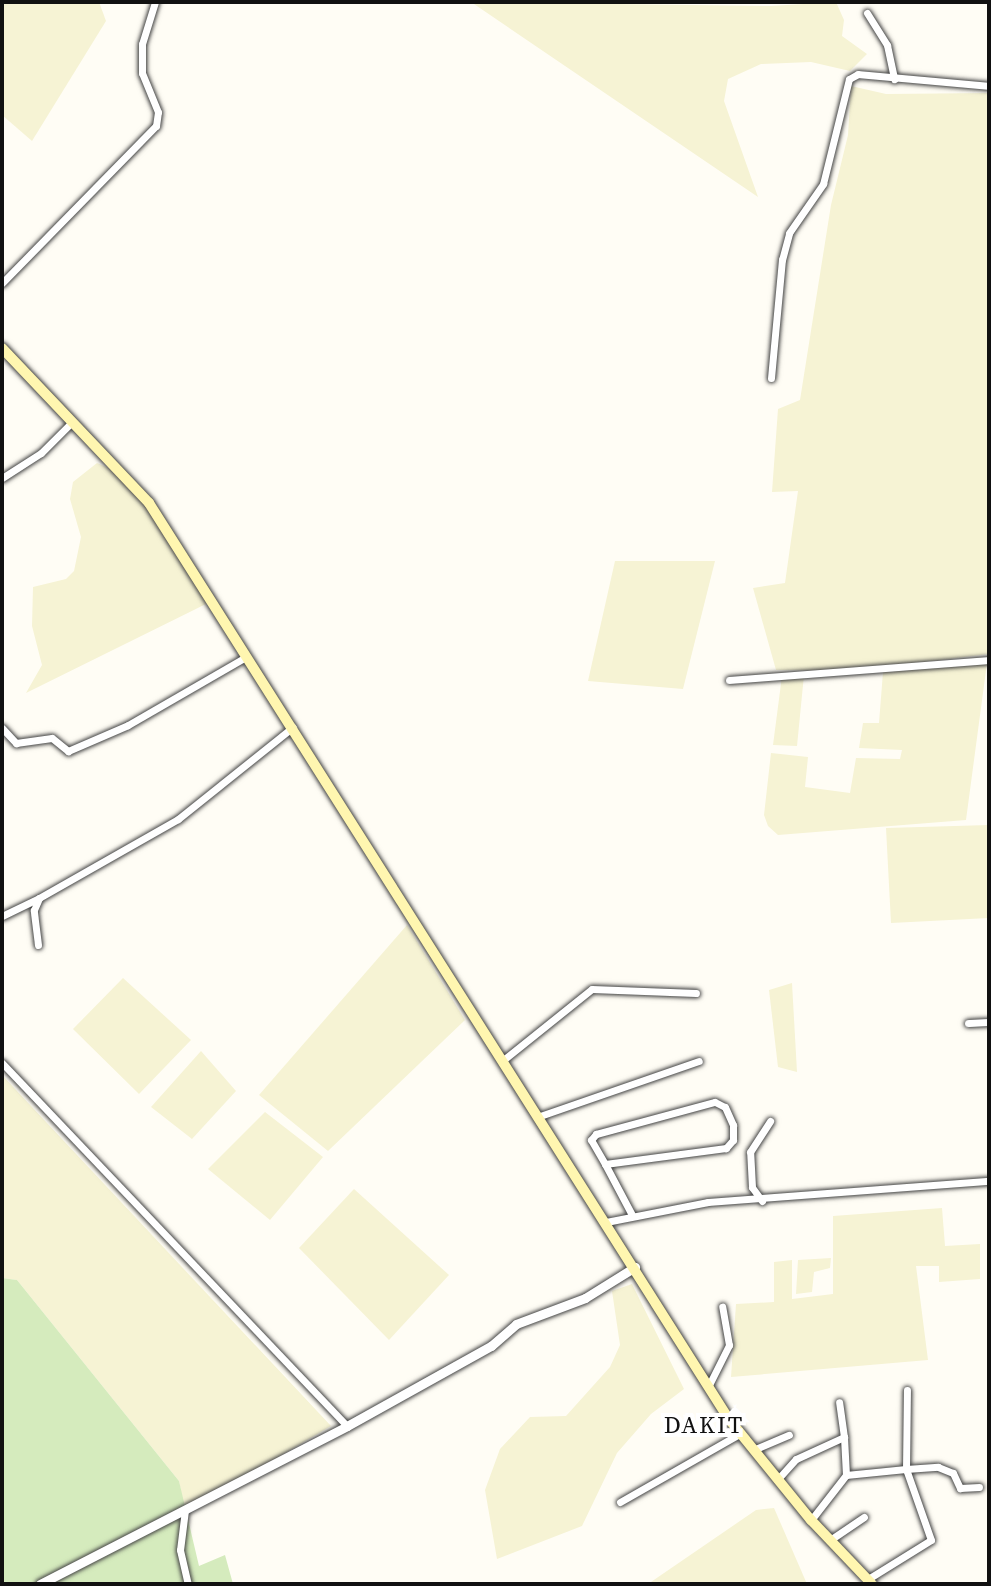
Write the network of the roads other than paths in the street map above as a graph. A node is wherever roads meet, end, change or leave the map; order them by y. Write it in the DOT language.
graph roads {
  1 [pos="155,2"];
  2 [pos="867,13"];
  3 [pos="894,79"];
  4 [pos="989,86"];
  5 [pos="2,283"];
  6 [pos="2,348"];
  7 [pos="771,378"];
  8 [pos="72,422"];
  9 [pos="2,478"];
  10 [pos="246,657"];
  11 [pos="989,660"];
  12 [pos="729,680"];
  13 [pos="293,727"];
  14 [pos="2,728"];
  15 [pos="39,898"];
  16 [pos="2,916"];
  17 [pos="38,945"];
  18 [pos="696,993"];
  19 [pos="989,1022"];
  20 [pos="968,1023"];
  21 [pos="502,1061"];
  22 [pos="699,1061"];
  23 [pos="2,1063"];
  24 [pos="540,1116"];
  25 [pos="770,1121"];
  26 [pos="605,1164"];
  27 [pos="989,1181"];
  28 [pos="762,1201"];
  29 [pos="632,1215"];
  30 [pos="606,1222"];
  31 [pos="635,1267"];
  32 [pos="722,1307"];
  33 [pos="708,1387"];
  34 [pos="907,1390"];
  35 [pos="839,1402"];
  36 [pos="347,1426"];
  37 [pos="741,1433"];
  38 [pos="789,1435"];
  39 [pos="844,1437"];
  40 [pos="753,1450"];
  41 [pos="906,1469"];
  42 [pos="846,1475"];
  43 [pos="777,1480"];
  44 [pos="979,1487"];
  45 [pos="620,1502"];
  46 [pos="185,1510"];
  47 [pos="864,1517"];
  48 [pos="811,1520"];
  49 [pos="830,1540"];
  50 [pos="870,1582"];
  51 [pos="40,1584"];
  52 [pos="188,1584"];
  1 -- 5 [label="street"];
  2 -- 3 [label="street"];
  3 -- 4 [label="street"];
  3 -- 7 [label="street"];
  6 -- 8 [label="main road"];
  8 -- 9 [label="street"];
  8 -- 10 [label="main road"];
  10 -- 13 [label="main road"];
  10 -- 14 [label="street"];
  11 -- 12 [label="street"];
  13 -- 15 [label="street"];
  13 -- 21 [label="main road"];
  15 -- 16 [label="street"];
  15 -- 17 [label="street"];
  18 -- 21 [label="street"];
  19 -- 20 [label="street"];
  21 -- 24 [label="main road"];
  22 -- 24 [label="street"];
  23 -- 36 [label="street"];
  24 -- 30 [label="main road"];
  25 -- 28 [label="street"];
  26 -- 26 [label="street"];
  26 -- 29 [label="street"];
  27 -- 28 [label="street"];
  28 -- 29 [label="street"];
  29 -- 30 [label="street"];
  30 -- 31 [label="main road"];
  31 -- 33 [label="main road"];
  31 -- 36 [label="street"];
  32 -- 33 [label="street"];
  33 -- 37 [label="main road"];
  34 -- 41 [label="street"];
  35 -- 39 [label="street"];
  36 -- 46 [label="street"];
  37 -- 40 [label="main road"];
  37 -- 45 [label="street"];
  38 -- 40 [label="street"];
  39 -- 42 [label="street"];
  39 -- 43 [label="street"];
  40 -- 43 [label="main road"];
  41 -- 42 [label="street"];
  41 -- 44 [label="street"];
  41 -- 50 [label="street"];
  42 -- 48 [label="street"];
  43 -- 48 [label="main road"];
  46 -- 51 [label="street"];
  46 -- 52 [label="street"];
  47 -- 49 [label="street"];
  48 -- 49 [label="main road"];
  49 -- 50 [label="main road"];
}
